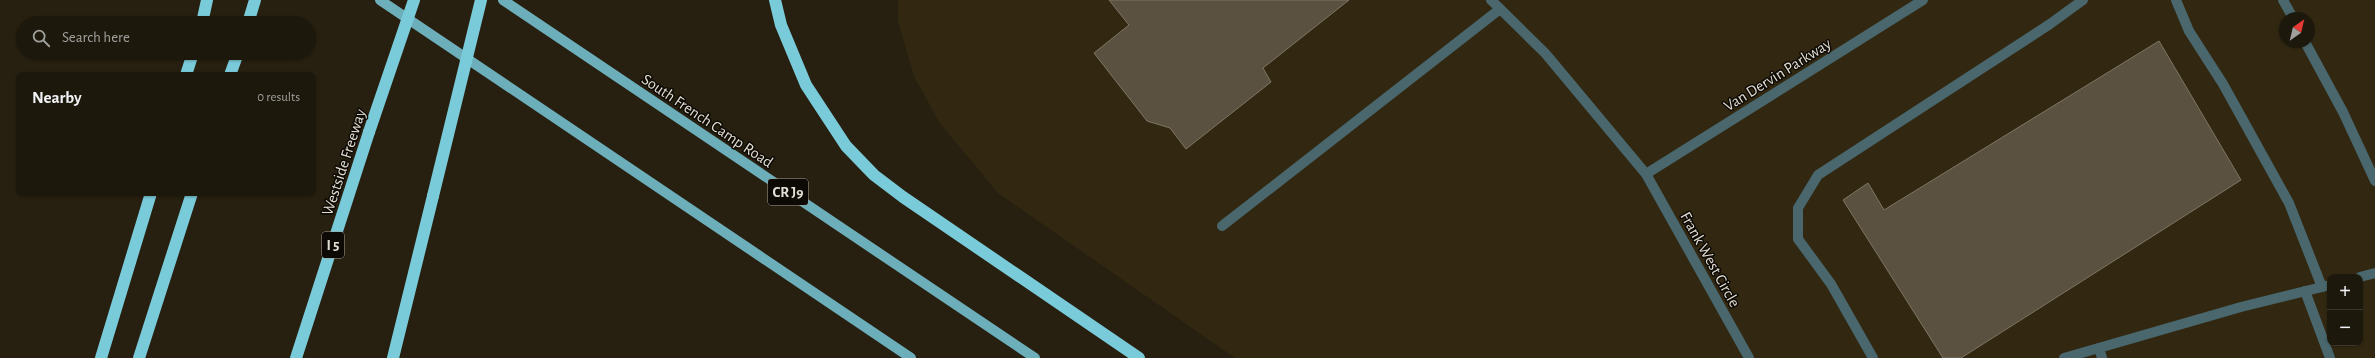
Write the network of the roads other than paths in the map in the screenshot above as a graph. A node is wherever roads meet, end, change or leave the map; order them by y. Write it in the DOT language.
graph roads {
  1 [pos="207,0"];
  2 [pos="255,0"];
  3 [pos="380,0"];
  4 [pos="414,0"];
  5 [pos="482,0"];
  6 [pos="503,0"];
  7 [pos="775,0"];
  8 [pos="1491,0"];
  9 [pos="1923,0"];
  10 [pos="2083,0"];
  11 [pos="2176,0"];
  12 [pos="2283,0"];
  13 [pos="1500,9"];
  14 [pos="2290,12"];
  15 [pos="204,16"];
  16 [pos="250,16"];
  17 [pos="2308,48"];
  18 [pos="191,60"];
  19 [pos="235,60"];
  20 [pos="187,72"];
  21 [pos="231,72"];
  22 [pos="1646,174"];
  23 [pos="2375,181"];
  24 [pos="150,196"];
  25 [pos="191,196"];
  26 [pos="1222,226"];
  27 [pos="2375,273"];
  28 [pos="2363,276"];
  29 [pos="2326,286"];
  30 [pos="2305,291"];
  31 [pos="2101,353"];
  32 [pos="101,358"];
  33 [pos="139,358"];
  34 [pos="296,358"];
  35 [pos="393,358"];
  36 [pos="911,358"];
  37 [pos="1035,358"];
  38 [pos="1139,358"];
  39 [pos="1749,358"];
  40 [pos="1873,358"];
  41 [pos="2064,358"];
  42 [pos="2330,358"];
  1 -- 15 [label="highway"];
  2 -- 16 [label="highway"];
  3 -- 36 [label="main road"];
  4 -- 34 [label="highway, Westside Freeway / I 5, bridge"];
  5 -- 35 [label="highway, bridge"];
  6 -- 37 [label="main road, South French Camp Road / CR J9"];
  7 -- 38 [label="highway"];
  8 -- 13 [label="street, Frank West Circle"];
  9 -- 22 [label="street, Van Dervin Parkway"];
  10 -- 40 [label="street"];
  11 -- 29 [label="street"];
  12 -- 14 [label="street"];
  13 -- 22 [label="street, Frank West Circle"];
  13 -- 26 [label="street"];
  17 -- 23 [label="street"];
  18 -- 20 [label="highway"];
  19 -- 21 [label="highway"];
  22 -- 39 [label="street, Frank West Circle"];
  24 -- 32 [label="highway"];
  25 -- 33 [label="highway"];
  27 -- 28 [label="street"];
  29 -- 30 [label="street"];
  30 -- 31 [label="street"];
  30 -- 42 [label="street"];
  31 -- 41 [label="street"];
}
